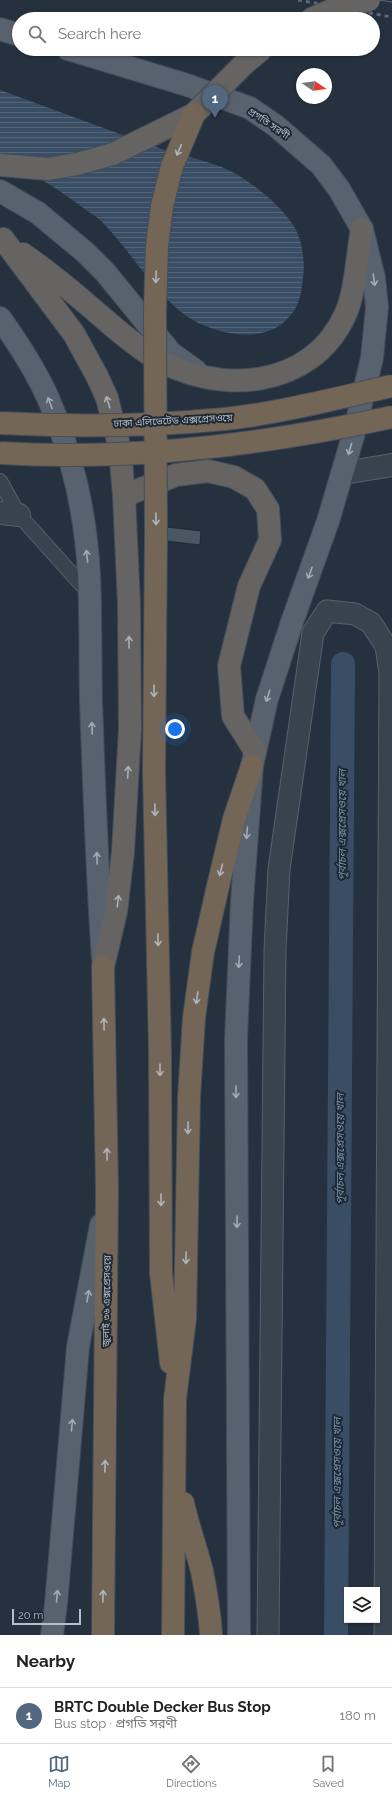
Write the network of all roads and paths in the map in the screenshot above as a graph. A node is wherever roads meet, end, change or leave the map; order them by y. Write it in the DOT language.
graph roads {
  1 [pos="369,0"];
  2 [pos="328,12"];
  3 [pos="0,29"];
  4 [pos="12,33"];
  5 [pos="91,56"];
  6 [pos="254,56"];
  7 [pos="194,114"];
  8 [pos="0,165"];
  9 [pos="0,191"];
  10 [pos="362,229"];
  11 [pos="1,238"];
  12 [pos="0,318"];
  13 [pos="208,378"];
  14 [pos="392,386"];
  15 [pos="392,417"];
  16 [pos="0,423"];
  17 [pos="0,453"];
  18 [pos="392,465"];
  19 [pos="343,473"];
  20 [pos="0,481"];
  21 [pos="124,496"];
  22 [pos="10,514"];
  23 [pos="89,593"];
  24 [pos="253,758"];
  25 [pos="103,967"];
  26 [pos="108,1189"];
  27 [pos="176,1400"];
  28 [pos="175,1464"];
  29 [pos="52,1635"];
  30 [pos="103,1635"];
  31 [pos="172,1635"];
  32 [pos="211,1635"];
  33 [pos="239,1635"];
  34 [pos="268,1635"];
  35 [pos="385,1635"];
  1 -- 2 [label="highway, bridge"];
  3 -- 4 [label="main road"];
  5 -- 10 [label="main road, প্রগতি সরণী"];
  6 -- 7 [label="highway, bridge"];
  7 -- 8 [label="highway, bridge"];
  7 -- 27 [label="highway, one-way, bridge"];
  9 -- 13 [label="main road"];
  10 -- 13 [label="highway"];
  10 -- 19 [label="main road, প্রগতি সরণী, one-way"];
  11 -- 13 [label="highway"];
  21 -- 11 [label="highway, one-way"];
  23 -- 12 [label="main road, one-way"];
  14 -- 16 [label="highway, ঢাকা এলিভেটেড এক্সপ্রেসওয়ে, bridge"];
  15 -- 17 [label="highway, bridge"];
  18 -- 19 [label="street"];
  19 -- 24 [label="main road, প্রগতি সরণী, one-way"];
  20 -- 22 [label="lane"];
  21 -- 24 [label="highway"];
  25 -- 21 [label="highway, one-way"];
  22 -- 23 [label="lane"];
  25 -- 23 [label="main road, one-way"];
  24 -- 27 [label="highway, one-way"];
  24 -- 33 [label="main road, প্রগতি সরণী, one-way"];
  26 -- 25 [label="highway, জুলাই ৩৬ এক্সপ্রেসওয়ে, one-way"];
  29 -- 26 [label="main road, one-way"];
  30 -- 26 [label="highway, জুলাই ৩৬ এক্সপ্রেসওয়ে, one-way"];
  27 -- 28 [label="highway"];
  28 -- 31 [label="highway"];
  28 -- 32 [label="highway"];
  34 -- 35 [label="street"];
}
